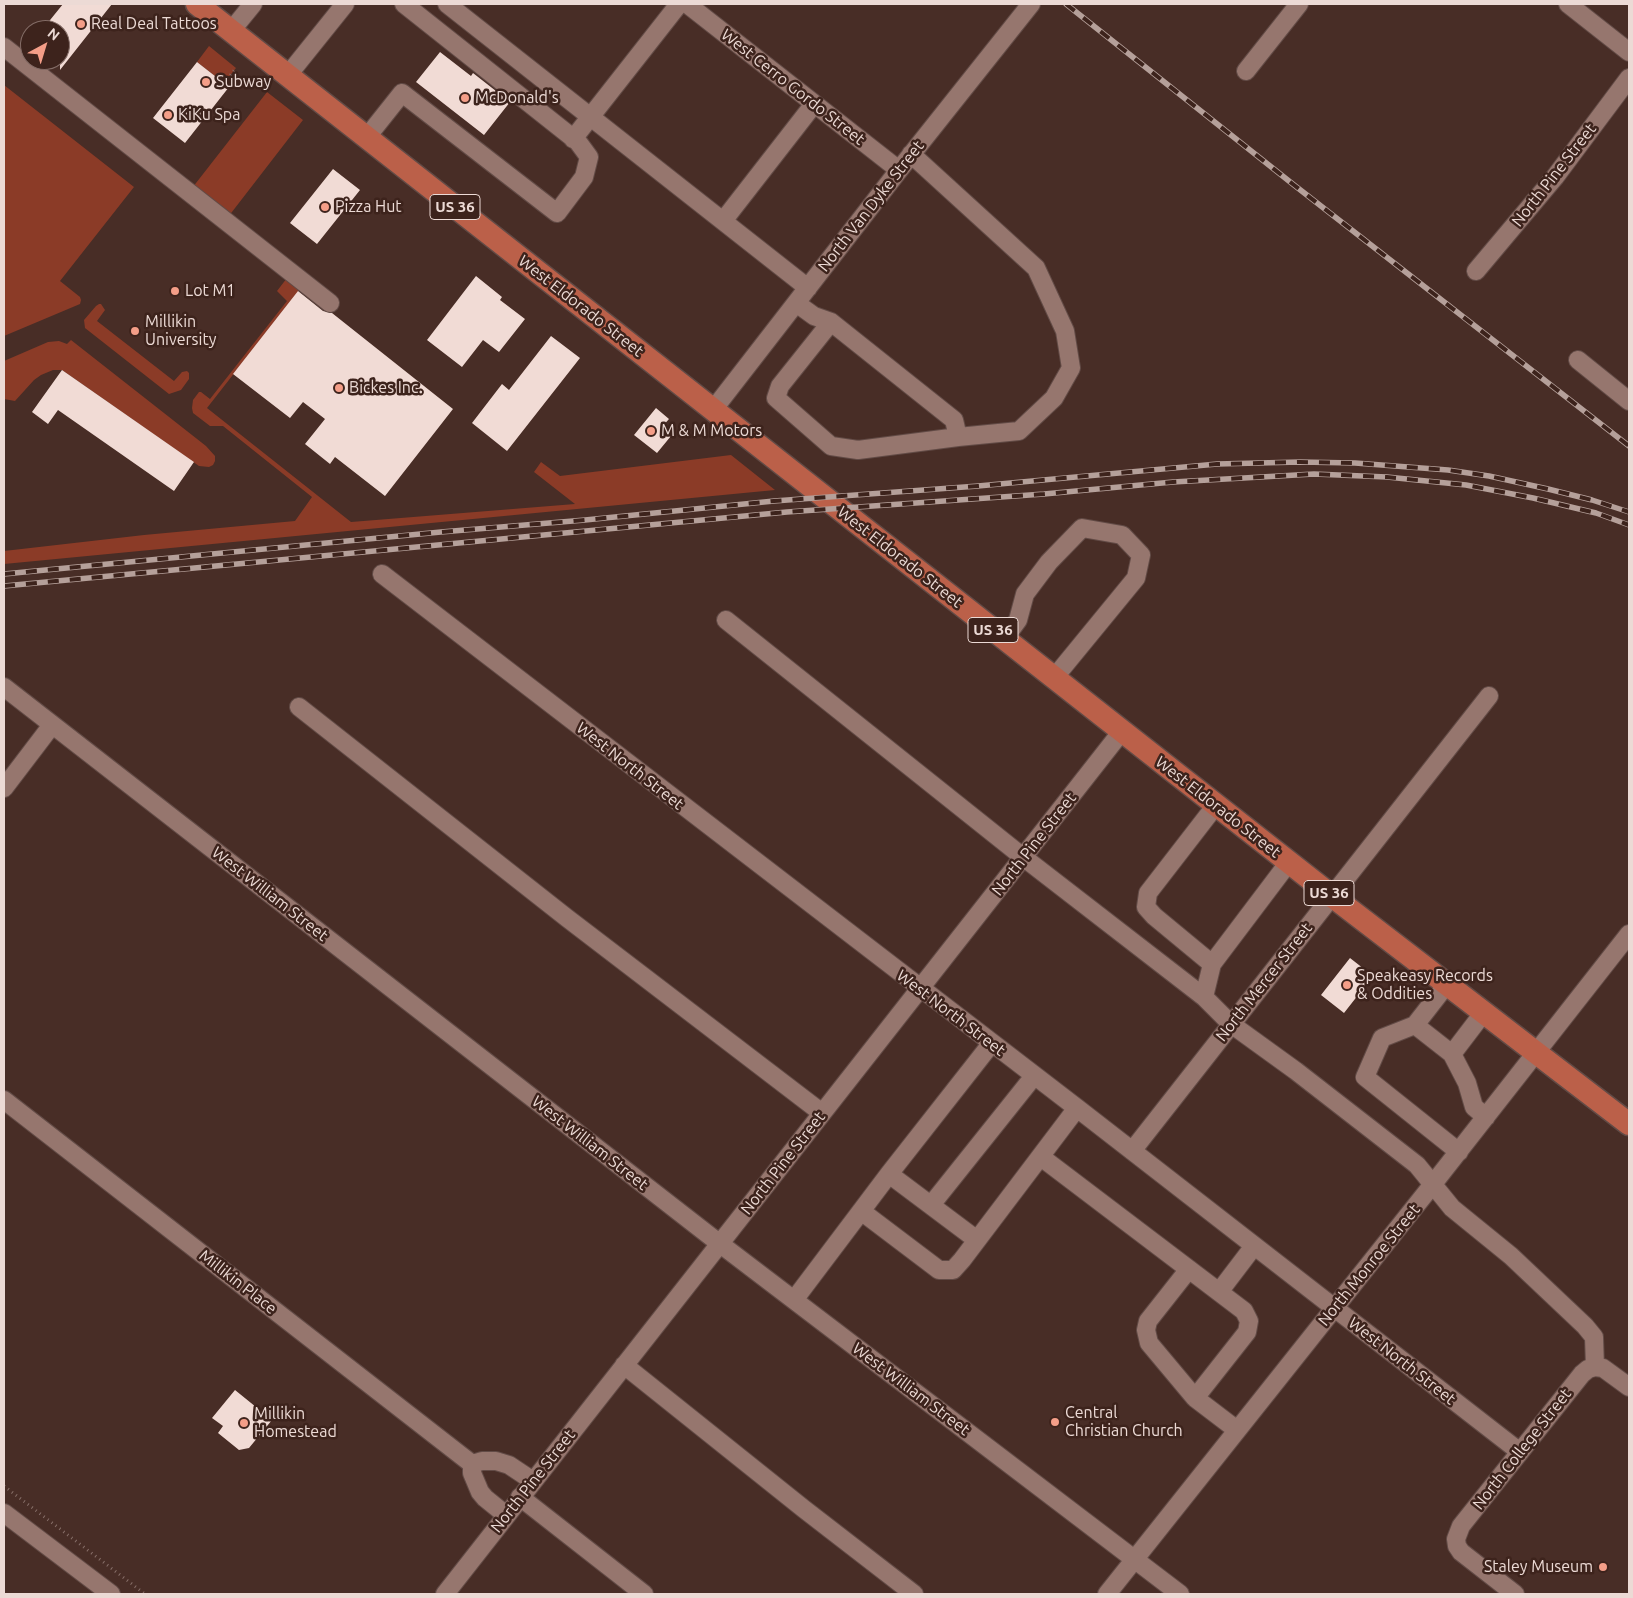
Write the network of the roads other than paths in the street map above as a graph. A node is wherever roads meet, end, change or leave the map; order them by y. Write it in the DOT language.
graph roads {
  1 [pos="197,4"];
  2 [pos="253,4"];
  3 [pos="345,4"];
  4 [pos="404,4"];
  5 [pos="447,4"];
  6 [pos="679,4"];
  7 [pos="687,4"];
  8 [pos="1031,4"];
  9 [pos="1299,4"];
  10 [pos="1568,4"];
  11 [pos="231,31"];
  12 [pos="4,47"];
  13 [pos="1629,52"];
  14 [pos="1246,71"];
  15 [pos="288,75"];
  16 [pos="1629,78"];
  17 [pos="814,104"];
  18 [pos="591,116"];
  19 [pos="366,137"];
  20 [pos="573,139"];
  21 [pos="911,154"];
  22 [pos="899,170"];
  23 [pos="723,221"];
  24 [pos="1476,270"];
  25 [pos="808,288"];
  26 [pos="330,303"];
  27 [pos="796,303"];
  28 [pos="831,322"];
  29 [pos="1578,360"];
  30 [pos="1629,401"];
  31 [pos="713,410"];
  32 [pos="958,437"];
  33 [pos="382,574"];
  34 [pos="726,620"];
  35 [pos="1004,639"];
  36 [pos="1054,678"];
  37 [pos="4,687"];
  38 [pos="1489,696"];
  39 [pos="299,707"];
  40 [pos="52,725"];
  41 [pos="1122,731"];
  42 [pos="4,788"];
  43 [pos="1216,805"];
  44 [pos="1023,857"];
  45 [pos="1289,862"];
  46 [pos="1332,896"];
  47 [pos="1629,934"];
  48 [pos="1212,964"];
  49 [pos="1447,984"];
  50 [pos="921,989"];
  51 [pos="1204,997"];
  52 [pos="1484,1012"];
  53 [pos="1231,1024"];
  54 [pos="1415,1025"];
  55 [pos="992,1044"];
  56 [pos="1537,1053"];
  57 [pos="1452,1054"];
  58 [pos="1034,1076"];
  59 [pos="4,1100"];
  60 [pos="1077,1108"];
  61 [pos="822,1113"];
  62 [pos="1486,1117"];
  63 [pos="1629,1124"];
  64 [pos="1132,1151"];
  65 [pos="1459,1152"];
  66 [pos="1041,1157"];
  67 [pos="889,1174"];
  68 [pos="1434,1184"];
  69 [pos="931,1205"];
  70 [pos="861,1211"];
  71 [pos="977,1240"];
  72 [pos="719,1243"];
  73 [pos="1254,1246"];
  74 [pos="1189,1269"];
  75 [pos="1219,1292"];
  76 [pos="794,1300"];
  77 [pos="1335,1308"];
  78 [pos="624,1365"];
  79 [pos="1595,1367"];
  80 [pos="1629,1387"];
  81 [pos="1195,1398"];
  82 [pos="1237,1430"];
  83 [pos="1520,1452"];
  84 [pos="472,1464"];
  85 [pos="533,1481"];
  86 [pos="520,1497"];
  87 [pos="4,1513"];
  88 [pos="506,1515"];
  89 [pos="1134,1559"];
  90 [pos="111,1594"];
  91 [pos="445,1594"];
  92 [pos="644,1594"];
  93 [pos="914,1594"];
  94 [pos="1107,1594"];
  95 [pos="1180,1594"];
  96 [pos="1514,1594"];
  1 -- 11 [label="main road, West Eldorado Street / US 36"];
  2 -- 11 [label="street"];
  3 -- 15 [label="street"];
  4 -- 20 [label="street"];
  5 -- 18 [label="street"];
  6 -- 18 [label="street"];
  7 -- 17 [label="street, West Cerro Gordo Street"];
  8 -- 21 [label="street, North Van Dyke Street"];
  9 -- 14 [label="street"];
  10 -- 13 [label="street"];
  11 -- 15 [label="main road, West Eldorado Street / US 36"];
  12 -- 26 [label="street"];
  15 -- 19 [label="main road, West Eldorado Street / US 36"];
  16 -- 24 [label="street, North Pine Street"];
  17 -- 22 [label="street, West Cerro Gordo Street"];
  17 -- 23 [label="street"];
  18 -- 20 [label="street"];
  18 -- 23 [label="street"];
  19 -- 20 [label="street"];
  19 -- 31 [label="main road, West Eldorado Street / US 36"];
  21 -- 22 [label="street, North Van Dyke Street"];
  21 -- 32 [label="street"];
  22 -- 25 [label="street, North Van Dyke Street"];
  23 -- 25 [label="street"];
  25 -- 27 [label="street, North Van Dyke Street"];
  27 -- 28 [label="street"];
  27 -- 31 [label="street, North Van Dyke Street"];
  28 -- 32 [label="street"];
  28 -- 32 [label="street"];
  29 -- 30 [label="street"];
  31 -- 35 [label="main road, West Eldorado Street / US 36"];
  33 -- 50 [label="street, West North Street"];
  34 -- 44 [label="street"];
  35 -- 36 [label="main road, West Eldorado Street / US 36"];
  35 -- 36 [label="street"];
  36 -- 41 [label="main road, West Eldorado Street / US 36"];
  37 -- 40 [label="street, West William Street"];
  38 -- 46 [label="street, North Mercer Street"];
  39 -- 61 [label="street"];
  40 -- 42 [label="street"];
  40 -- 72 [label="street, West William Street"];
  41 -- 43 [label="main road, West Eldorado Street / US 36"];
  41 -- 44 [label="street, North Pine Street"];
  43 -- 45 [label="main road, West Eldorado Street / US 36"];
  43 -- 48 [label="street"];
  44 -- 50 [label="street, North Pine Street"];
  44 -- 51 [label="street"];
  45 -- 46 [label="main road, West Eldorado Street / US 36"];
  45 -- 48 [label="street"];
  46 -- 49 [label="main road, West Eldorado Street / US 36"];
  46 -- 53 [label="street, North Mercer Street"];
  47 -- 56 [label="street, North Monroe Street"];
  48 -- 51 [label="street"];
  49 -- 52 [label="main road, West Eldorado Street / US 36"];
  49 -- 54 [label="street"];
  50 -- 55 [label="street, West North Street"];
  50 -- 61 [label="street, North Pine Street"];
  51 -- 53 [label="street"];
  52 -- 56 [label="main road, West Eldorado Street / US 36"];
  52 -- 57 [label="street"];
  53 -- 64 [label="street, North Mercer Street"];
  53 -- 68 [label="street"];
  54 -- 57 [label="street"];
  54 -- 65 [label="street"];
  55 -- 58 [label="street, West North Street"];
  55 -- 67 [label="street"];
  56 -- 62 [label="street, North Monroe Street"];
  56 -- 63 [label="main road, West Eldorado Street / US 36"];
  57 -- 62 [label="street"];
  58 -- 60 [label="street, West North Street"];
  58 -- 69 [label="street"];
  59 -- 84 [label="street, Millikin Place"];
  60 -- 64 [label="street, West North Street"];
  60 -- 66 [label="street"];
  61 -- 72 [label="street, North Pine Street"];
  62 -- 65 [label="street, North Monroe Street"];
  64 -- 73 [label="street, West North Street"];
  65 -- 68 [label="street, North Monroe Street"];
  66 -- 71 [label="street"];
  66 -- 74 [label="street"];
  67 -- 69 [label="street"];
  67 -- 70 [label="street"];
  68 -- 77 [label="street, North Monroe Street"];
  68 -- 79 [label="street"];
  69 -- 71 [label="street"];
  70 -- 71 [label="street"];
  70 -- 76 [label="street"];
  72 -- 76 [label="street, West William Street"];
  72 -- 78 [label="street, North Pine Street"];
  73 -- 75 [label="street"];
  73 -- 77 [label="street, West North Street"];
  74 -- 75 [label="street"];
  74 -- 81 [label="street"];
  75 -- 81 [label="street"];
  76 -- 89 [label="street, West William Street"];
  77 -- 82 [label="street, North Monroe Street"];
  77 -- 83 [label="street, West North Street"];
  78 -- 85 [label="street, North Pine Street"];
  78 -- 93 [label="street"];
  79 -- 80 [label="street"];
  79 -- 83 [label="street, North College Street"];
  81 -- 82 [label="street"];
  82 -- 89 [label="street, North Monroe Street"];
  83 -- 96 [label="street, North College Street"];
  84 -- 85 [label="street"];
  84 -- 88 [label="street"];
  85 -- 86 [label="street, North Pine Street"];
  86 -- 88 [label="street, North Pine Street"];
  86 -- 92 [label="street"];
  87 -- 90 [label="street"];
  88 -- 91 [label="street, North Pine Street"];
  89 -- 94 [label="street, North Monroe Street"];
  89 -- 95 [label="street, West William Street"];
}
